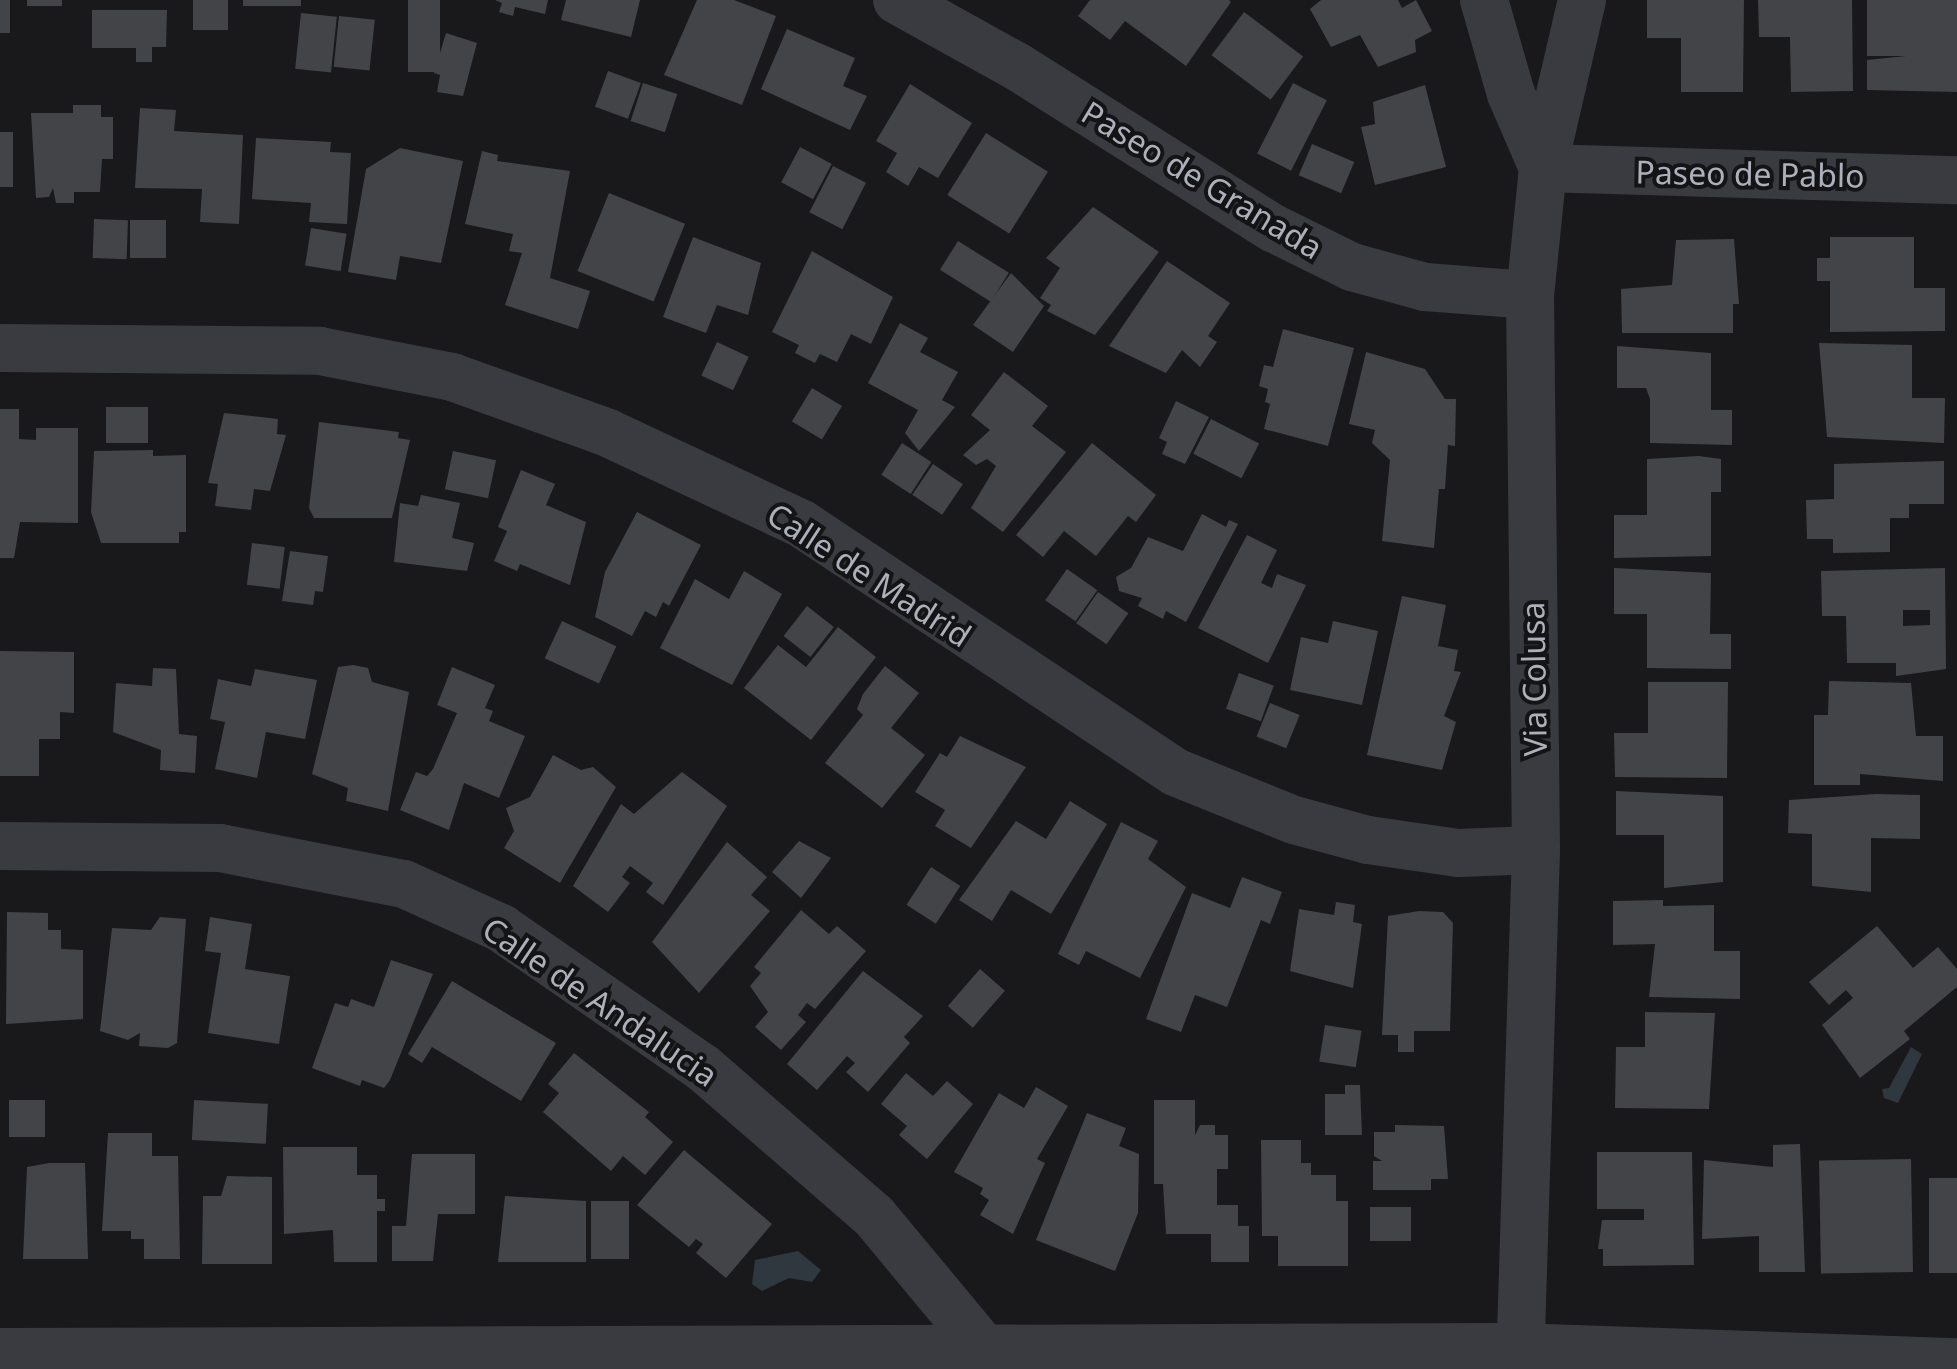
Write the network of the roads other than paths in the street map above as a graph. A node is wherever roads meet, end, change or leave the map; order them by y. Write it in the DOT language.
graph roads {
  1 [pos="897,0"];
  2 [pos="1484,0"];
  3 [pos="1582,0"];
  4 [pos="1543,168"];
  5 [pos="1957,180"];
  6 [pos="1530,295"];
  7 [pos="0,348"];
  8 [pos="0,846"];
  9 [pos="1536,850"];
  10 [pos="982,1346"];
  11 [pos="0,1352"];
  12 [pos="1520,1358"];
  13 [pos="1957,1362"];
  1 -- 6 [label="street, Paseo de Granada"];
  2 -- 4 [label="street, Via Colusa"];
  3 -- 4 [label="street"];
  4 -- 5 [label="street, Paseo de Pablo"];
  4 -- 6 [label="street, Via Colusa"];
  6 -- 9 [label="street, Via Colusa"];
  7 -- 9 [label="street, Calle de Madrid"];
  8 -- 10 [label="street, Calle de Andalucia"];
  9 -- 12 [label="street, Via Colusa"];
  10 -- 11 [label="street"];
  10 -- 12 [label="street"];
  12 -- 13 [label="street"];
}
